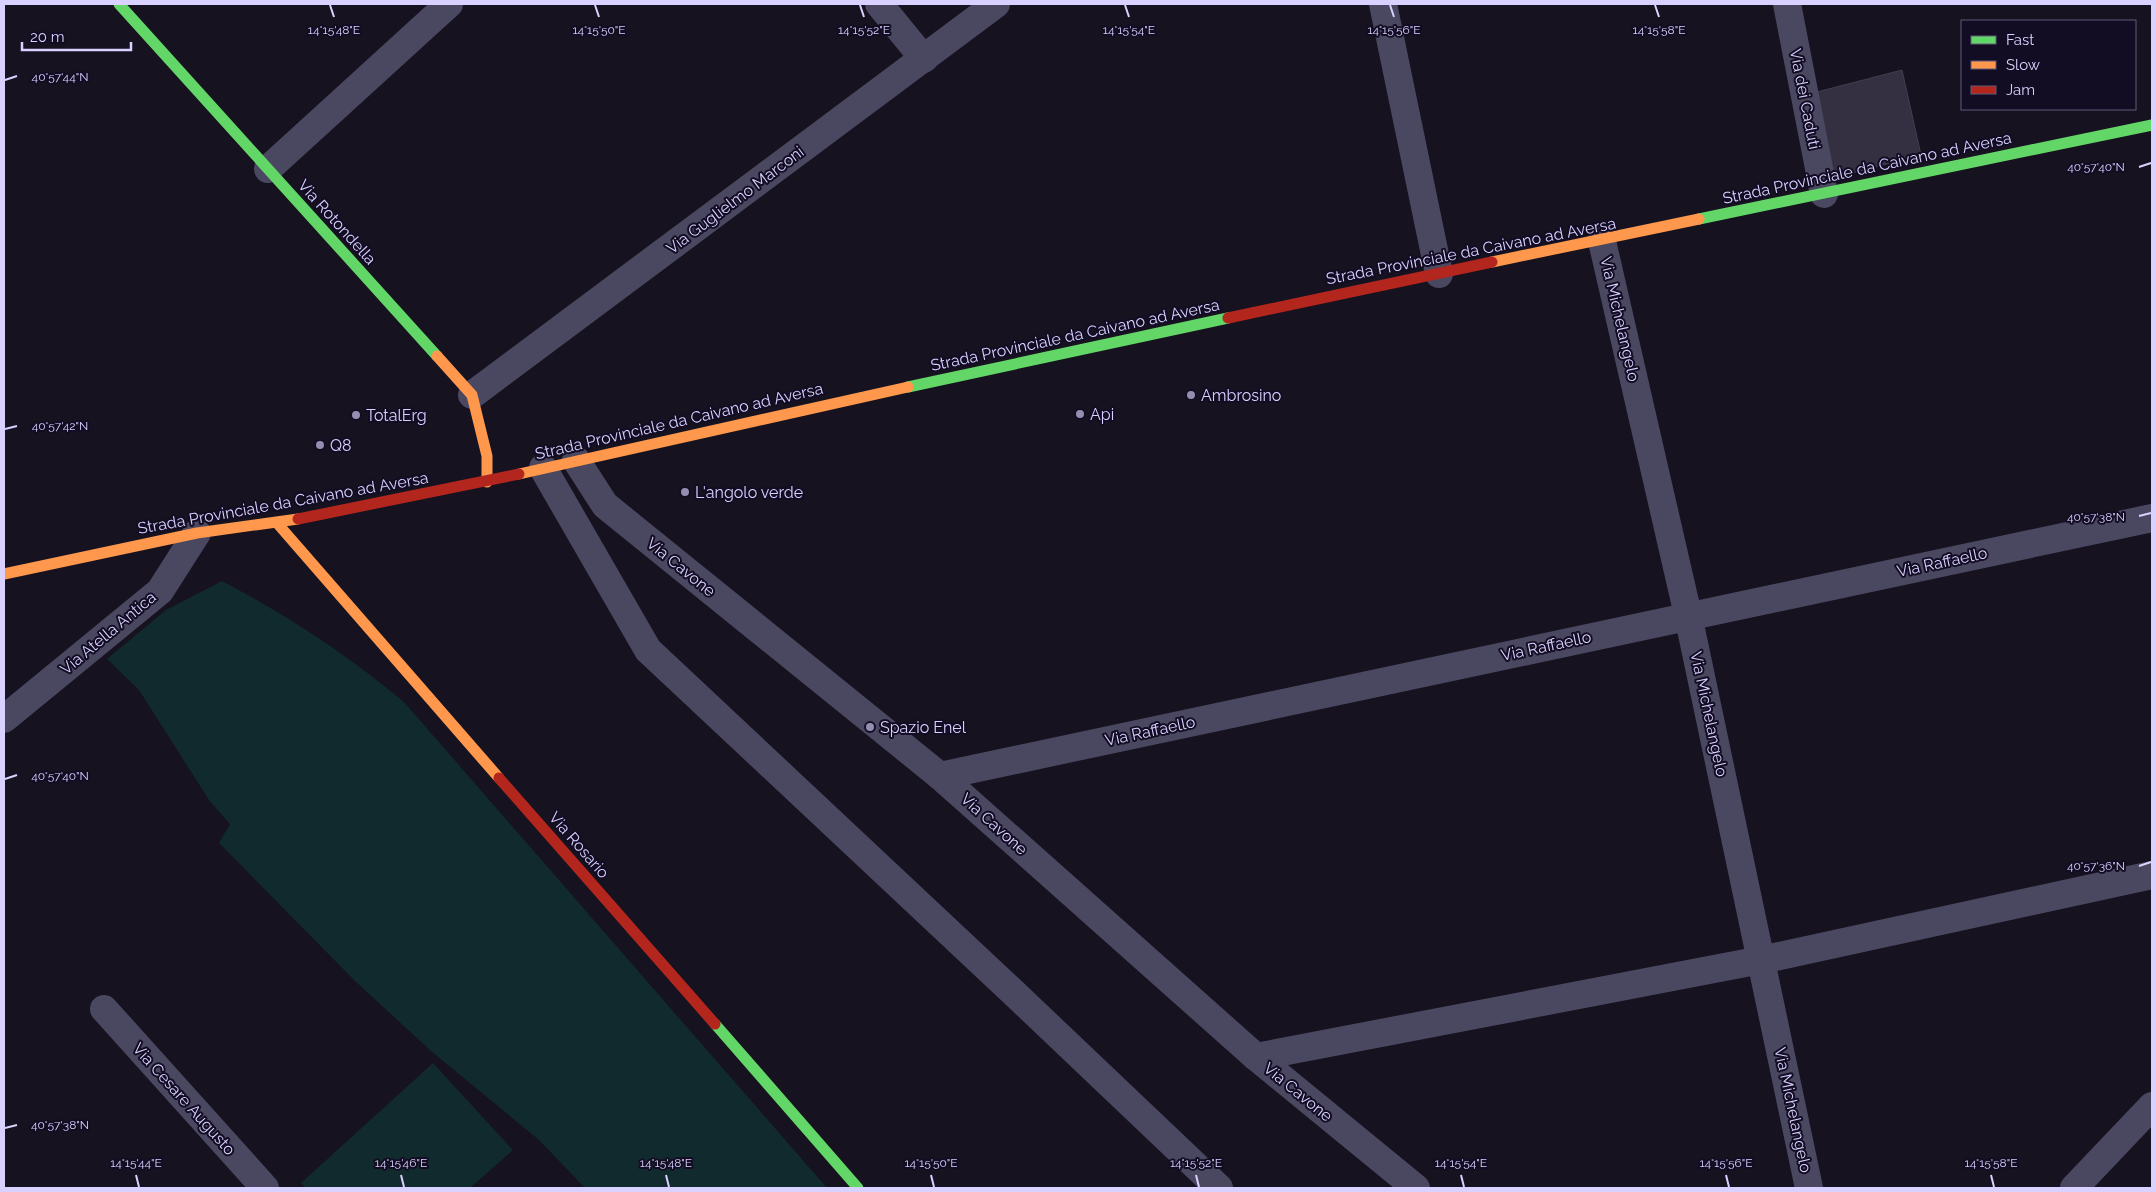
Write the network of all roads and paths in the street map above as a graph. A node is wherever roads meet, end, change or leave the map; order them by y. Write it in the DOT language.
graph roads {
  1 [pos="119,4"];
  2 [pos="449,4"];
  3 [pos="880,4"];
  4 [pos="996,4"];
  5 [pos="1383,4"];
  6 [pos="1787,4"];
  7 [pos="924,59"];
  8 [pos="2152,126"];
  9 [pos="268,169"];
  10 [pos="1824,194"];
  11 [pos="1602,241"];
  12 [pos="1439,274"];
  13 [pos="472,394"];
  14 [pos="576,460"];
  15 [pos="543,468"];
  16 [pos="487,482"];
  17 [pos="2152,518"];
  18 [pos="276,523"];
  19 [pos="197,533"];
  20 [pos="4,574"];
  21 [pos="1688,615"];
  22 [pos="4,719"];
  23 [pos="940,776"];
  24 [pos="2152,875"];
  25 [pos="1761,960"];
  26 [pos="104,1009"];
  27 [pos="1256,1057"];
  28 [pos="2152,1106"];
  29 [pos="265,1188"];
  30 [pos="858,1188"];
  31 [pos="1219,1188"];
  32 [pos="1416,1188"];
  33 [pos="1809,1188"];
  34 [pos="2074,1188"];
  1 -- 9 [label="main road, Via Rotondella"];
  2 -- 9 [label="street"];
  3 -- 7 [label="street"];
  4 -- 7 [label="street, Via Guglielmo Marconi"];
  5 -- 12 [label="street"];
  6 -- 10 [label="street, Via dei Caduti"];
  7 -- 13 [label="street, Via Guglielmo Marconi"];
  8 -- 10 [label="main road, Strada Provinciale da Caivano ad Aversa"];
  9 -- 13 [label="main road, Via Rotondella"];
  10 -- 11 [label="main road, Strada Provinciale da Caivano ad Aversa"];
  11 -- 12 [label="main road, Strada Provinciale da Caivano ad Aversa"];
  11 -- 21 [label="street, Via Michelangelo"];
  12 -- 14 [label="main road, Strada Provinciale da Caivano ad Aversa"];
  13 -- 16 [label="main road, Via Rotondella"];
  14 -- 15 [label="main road, Strada Provinciale da Caivano ad Aversa"];
  14 -- 23 [label="street, Via Cavone"];
  15 -- 16 [label="main road, Strada Provinciale da Caivano ad Aversa"];
  15 -- 31 [label="street"];
  16 -- 18 [label="main road, Strada Provinciale da Caivano ad Aversa"];
  17 -- 21 [label="street, Via Raffaello"];
  18 -- 19 [label="main road, Strada Provinciale da Caivano ad Aversa"];
  18 -- 30 [label="main road, Via Rosario"];
  19 -- 20 [label="main road, Strada Provinciale da Caivano ad Aversa"];
  19 -- 22 [label="street, Via Atella Antica"];
  21 -- 23 [label="street, Via Raffaello"];
  21 -- 25 [label="street, Via Michelangelo"];
  23 -- 27 [label="street, Via Cavone"];
  24 -- 25 [label="street"];
  25 -- 27 [label="street"];
  25 -- 33 [label="street, Via Michelangelo"];
  26 -- 29 [label="street, Via Cesare Augusto"];
  27 -- 32 [label="street, Via Cavone"];
  28 -- 34 [label="street"];
}
